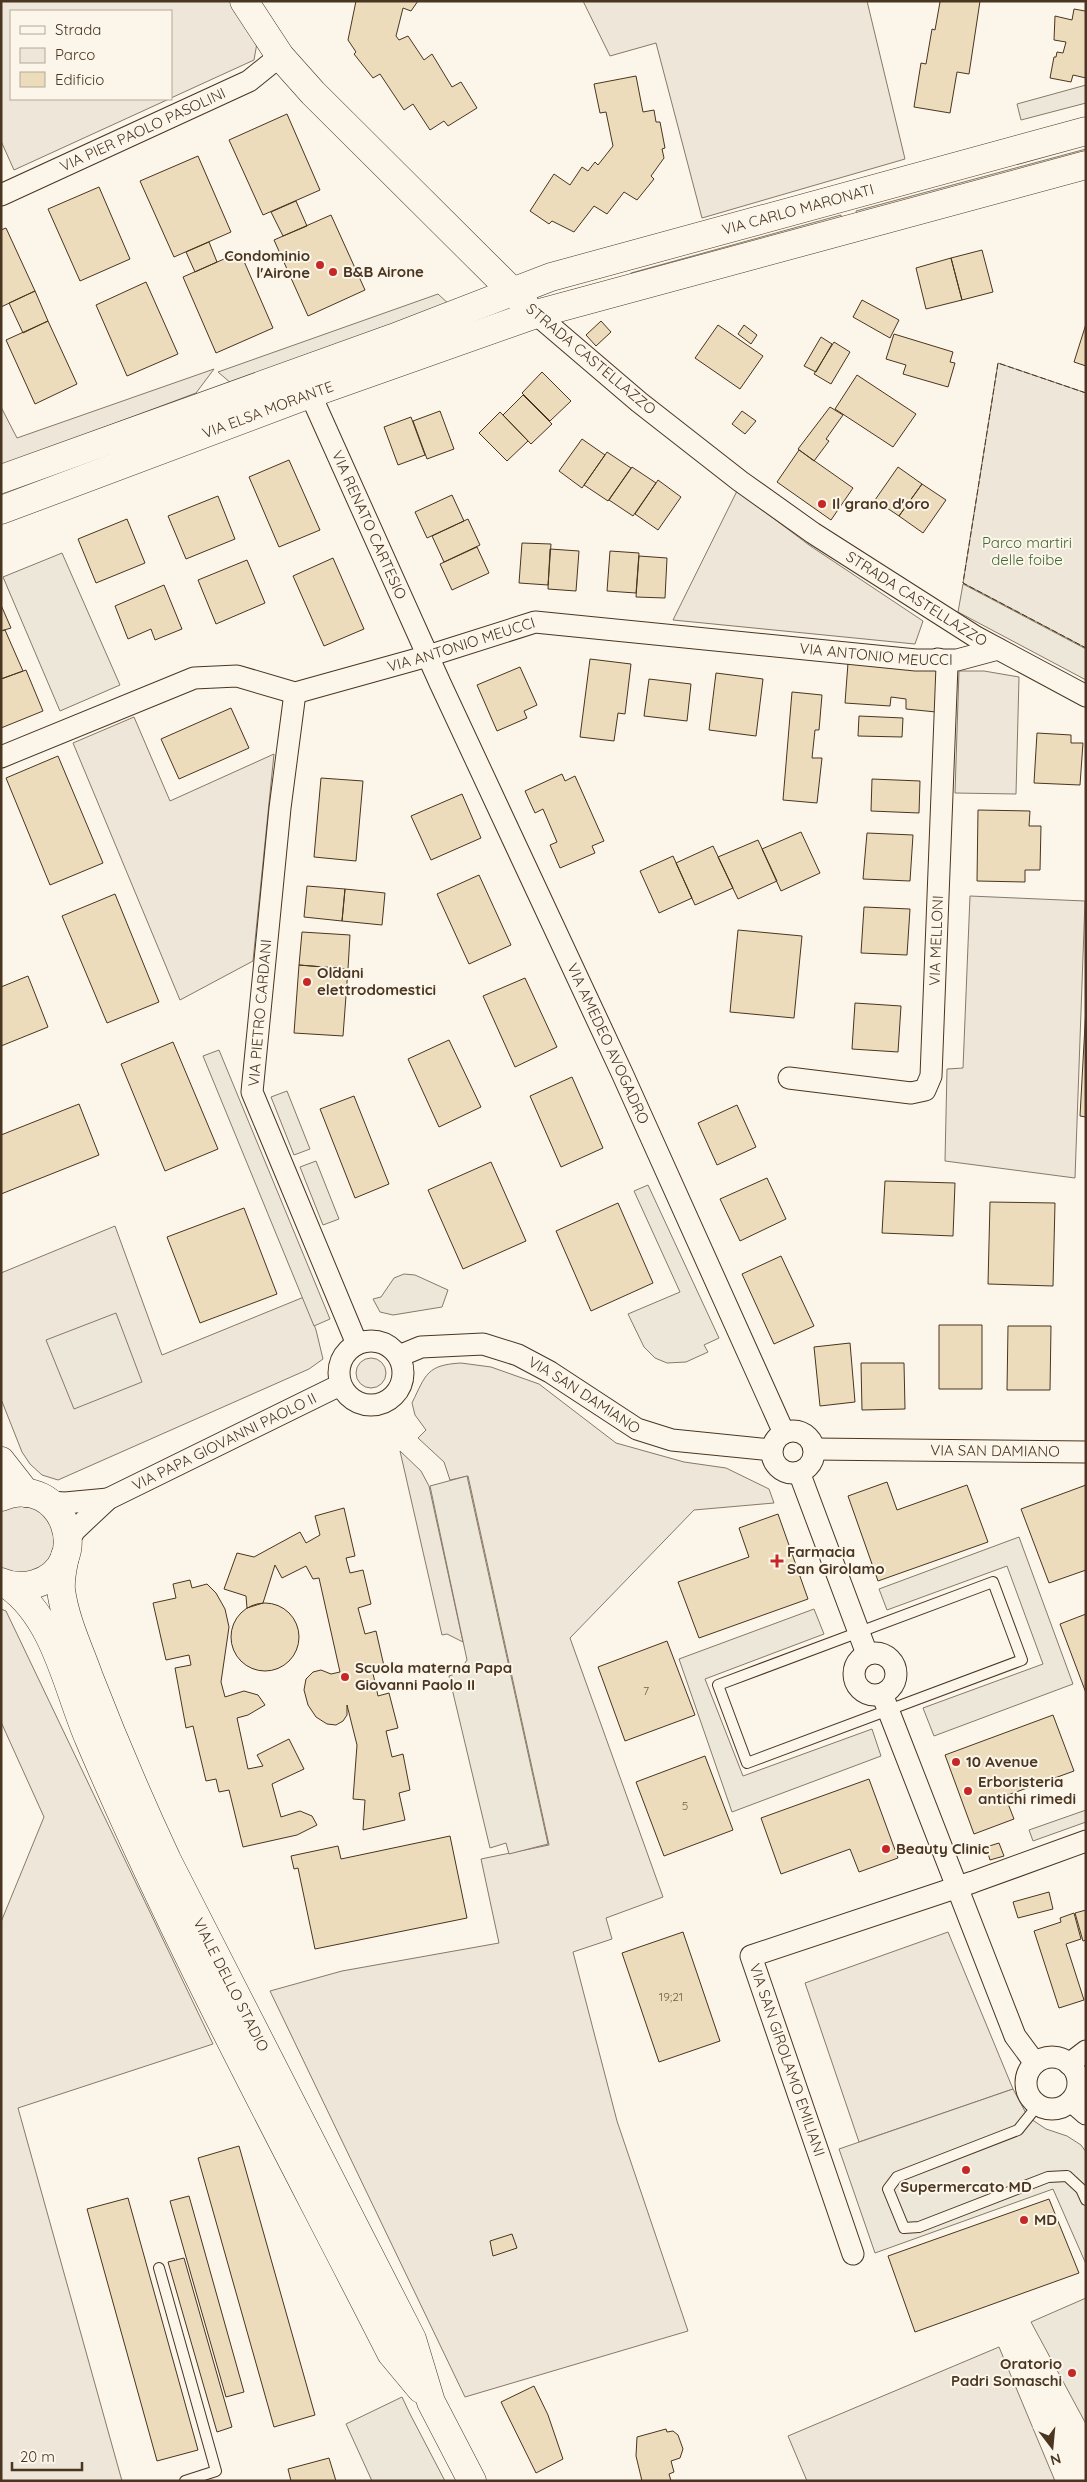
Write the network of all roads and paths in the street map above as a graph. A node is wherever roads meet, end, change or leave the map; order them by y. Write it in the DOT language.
graph roads {
  1 [pos="244,1"];
  2 [pos="280,56"];
  3 [pos="1086,131"];
  4 [pos="1086,165"];
  5 [pos="1,196"];
  6 [pos="513,292"];
  7 [pos="536,314"];
  8 [pos="305,382"];
  9 [pos="40,463"];
  10 [pos="1,479"];
  11 [pos="58,488"];
  12 [pos="1,510"];
  13 [pos="998,648"];
  14 [pos="428,656"];
  15 [pos="938,658"];
  16 [pos="295,693"];
  17 [pos="1086,696"];
  18 [pos="1,757"];
  19 [pos="789,1078"];
  20 [pos="357,1344"];
  21 [pos="399,1356"];
  22 [pos="340,1385"];
  23 [pos="784,1433"];
  24 [pos="771,1450"];
  25 [pos="814,1450"];
  26 [pos="1086,1452"];
  27 [pos="1,1462"];
  28 [pos="799,1472"];
  29 [pos="26,1497"];
  30 [pos="108,1499"];
  31 [pos="67,1549"];
  32 [pos="5,1583"];
  33 [pos="859,1633"];
  34 [pos="867,1654"];
  35 [pos="885,1702"];
  36 [pos="1086,1841"];
  37 [pos="955,1886"];
  38 [pos="1086,2050"];
  39 [pos="1035,2063"];
  40 [pos="1069,2064"];
  41 [pos="1038,2105"];
  42 [pos="1078,2108"];
  43 [pos="1086,2200"];
  44 [pos="854,2254"];
  45 [pos="159,2268"];
  46 [pos="432,2402"];
  47 [pos="185,2481"];
  48 [pos="472,2481"];
  1 -- 2 [label="street, STRADA CASTELLAZZO"];
  2 -- 5 [label="street, VIA PIER PAOLO PASOLINI"];
  2 -- 6 [label="street, STRADA CASTELLAZZO"];
  3 -- 6 [label="street, VIA CARLO MARONATI"];
  4 -- 7 [label="street"];
  6 -- 7 [label="street, STRADA CASTELLAZZO"];
  6 -- 8 [label="street, VIA ELSA MORANTE"];
  7 -- 8 [label="street, VIA ELSA MORANTE"];
  7 -- 13 [label="street, STRADA CASTELLAZZO"];
  8 -- 9 [label="street, VIA ELSA MORANTE"];
  8 -- 11 [label="street, VIA ELSA MORANTE"];
  8 -- 14 [label="street, VIA RENATO CARTESIO"];
  9 -- 10 [label="street, VIA ELSA MORANTE"];
  9 -- 11 [label="street"];
  11 -- 12 [label="street, VIA ELSA MORANTE"];
  13 -- 15 [label="street, VIA ANTONIO MEUCCI"];
  13 -- 17 [label="street, STRADA CASTELLAZZO"];
  14 -- 15 [label="street, VIA ANTONIO MEUCCI"];
  14 -- 16 [label="street, VIA ANTONIO MEUCCI"];
  14 -- 23 [label="street, VIA AMEDEO AVOGADRO"];
  15 -- 19 [label="street, VIA MELLONI"];
  16 -- 18 [label="street"];
  16 -- 20 [label="street, VIA PIETRO CARDANI"];
  20 -- 21 [label="street"];
  20 -- 22 [label="street"];
  21 -- 22 [label="street"];
  21 -- 24 [label="street, VIA SAN DAMIANO"];
  22 -- 30 [label="street, VIA PAPA GIOVANNI PAOLO II"];
  23 -- 24 [label="street"];
  23 -- 25 [label="street"];
  24 -- 28 [label="street"];
  25 -- 26 [label="street, VIA SAN DAMIANO"];
  25 -- 28 [label="street"];
  27 -- 29 [label="street, VIALE DELLO STADIO"];
  28 -- 33 [label="street"];
  29 -- 30 [label="street, VIA PAPA GIOVANNI PAOLO II"];
  29 -- 31 [label="street, VIALE DELLO STADIO"];
  30 -- 31 [label="street, VIA PAPA GIOVANNI PAOLO II"];
  31 -- 32 [label="street, VIALE DELLO STADIO"];
  31 -- 46 [label="street, VIALE DELLO STADIO"];
  32 -- 46 [label="street, VIALE DELLO STADIO"];
  33 -- 34 [label="street"];
  33 -- 35 [label="lane"];
  33 -- 35 [label="lane"];
  34 -- 35 [label="street"];
  34 -- 35 [label="street"];
  35 -- 37 [label="street"];
  36 -- 37 [label="street"];
  37 -- 39 [label="street"];
  37 -- 44 [label="street, VIA SAN GIROLAMO EMILIANI"];
  38 -- 40 [label="street"];
  39 -- 40 [label="street"];
  39 -- 41 [label="street"];
  40 -- 42 [label="street"];
  41 -- 42 [label="street"];
  41 -- 43 [label="lane"];
  45 -- 47 [label="lane"];
  46 -- 48 [label="street, VIALE DELLO STADIO"];
}
